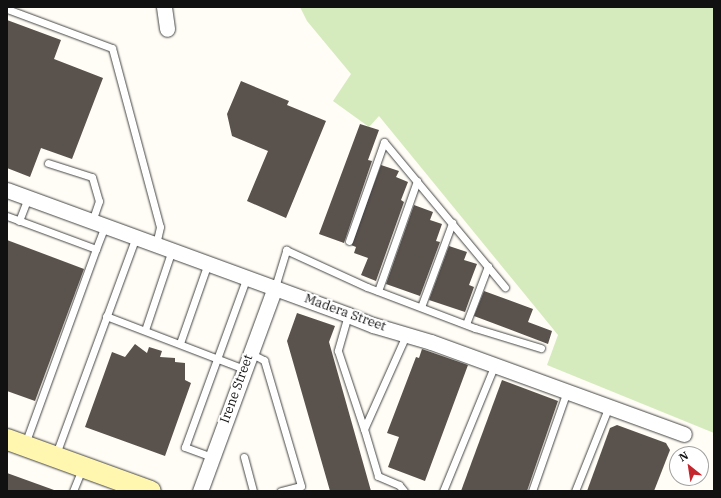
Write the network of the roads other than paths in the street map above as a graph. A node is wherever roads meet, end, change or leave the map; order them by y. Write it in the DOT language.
graph roads {
  1 [pos="164,7"];
  2 [pos="7,9"];
  3 [pos="167,29"];
  4 [pos="48,163"];
  5 [pos="417,181"];
  6 [pos="7,190"];
  7 [pos="28,197"];
  8 [pos="7,216"];
  9 [pos="19,221"];
  10 [pos="452,223"];
  11 [pos="99,224"];
  12 [pos="136,237"];
  13 [pos="349,241"];
  14 [pos="156,244"];
  15 [pos="96,249"];
  16 [pos="172,250"];
  17 [pos="208,262"];
  18 [pos="488,266"];
  19 [pos="247,277"];
  20 [pos="275,287"];
  21 [pos="505,287"];
  22 [pos="378,291"];
  23 [pos="421,307"];
  24 [pos="348,314"];
  25 [pos="106,316"];
  26 [pos="466,324"];
  27 [pos="145,330"];
  28 [pos="406,335"];
  29 [pos="180,343"];
  30 [pos="541,348"];
  31 [pos="250,354"];
  32 [pos="217,358"];
  33 [pos="495,364"];
  34 [pos="244,369"];
  35 [pos="568,391"];
  36 [pos="609,406"];
  37 [pos="364,429"];
  38 [pos="684,434"];
  39 [pos="16,442"];
  40 [pos="56,456"];
  41 [pos="212,457"];
  42 [pos="244,457"];
  43 [pos="82,466"];
  44 [pos="144,490"];
  45 [pos="73,491"];
  46 [pos="200,491"];
  47 [pos="253,491"];
  48 [pos="281,491"];
  49 [pos="404,491"];
  50 [pos="443,491"];
  51 [pos="532,491"];
  52 [pos="575,491"];
  1 -- 3 [label="street"];
  2 -- 14 [label="lane"];
  4 -- 11 [label="lane"];
  5 -- 10 [label="lane"];
  5 -- 13 [label="lane"];
  5 -- 22 [label="lane"];
  6 -- 7 [label="street, Madera Street"];
  7 -- 9 [label="lane"];
  7 -- 11 [label="street, Madera Street"];
  8 -- 9 [label="lane"];
  9 -- 15 [label="lane"];
  10 -- 18 [label="lane"];
  10 -- 23 [label="lane"];
  11 -- 12 [label="street, Madera Street"];
  11 -- 15 [label="lane"];
  12 -- 14 [label="street, Madera Street"];
  12 -- 25 [label="lane"];
  14 -- 16 [label="street, Madera Street"];
  15 -- 39 [label="lane"];
  16 -- 17 [label="street, Madera Street"];
  16 -- 27 [label="lane"];
  17 -- 19 [label="street, Madera Street"];
  17 -- 29 [label="lane"];
  18 -- 21 [label="lane"];
  18 -- 26 [label="lane"];
  19 -- 20 [label="street, Madera Street"];
  19 -- 32 [label="lane"];
  20 -- 22 [label="lane"];
  20 -- 24 [label="street, Madera Street"];
  20 -- 31 [label="street, Irene Street"];
  22 -- 23 [label="lane"];
  23 -- 26 [label="lane"];
  24 -- 28 [label="street, Madera Street"];
  24 -- 37 [label="lane"];
  25 -- 27 [label="lane"];
  25 -- 40 [label="lane"];
  26 -- 30 [label="lane"];
  27 -- 29 [label="lane"];
  28 -- 33 [label="street, Madera Street"];
  28 -- 37 [label="lane"];
  29 -- 32 [label="lane"];
  31 -- 34 [label="street, Irene Street"];
  31 -- 48 [label="lane"];
  32 -- 34 [label="lane"];
  32 -- 41 [label="lane"];
  33 -- 35 [label="street, Madera Street"];
  33 -- 50 [label="lane"];
  34 -- 41 [label="street, Irene Street"];
  35 -- 36 [label="street, Madera Street"];
  35 -- 51 [label="lane"];
  36 -- 38 [label="street, Madera Street"];
  36 -- 52 [label="lane"];
  37 -- 49 [label="lane"];
  39 -- 40 [label="street"];
  40 -- 43 [label="street"];
  41 -- 46 [label="street, Irene Street"];
  42 -- 47 [label="lane"];
  43 -- 44 [label="street"];
  43 -- 45 [label="lane"];
}
